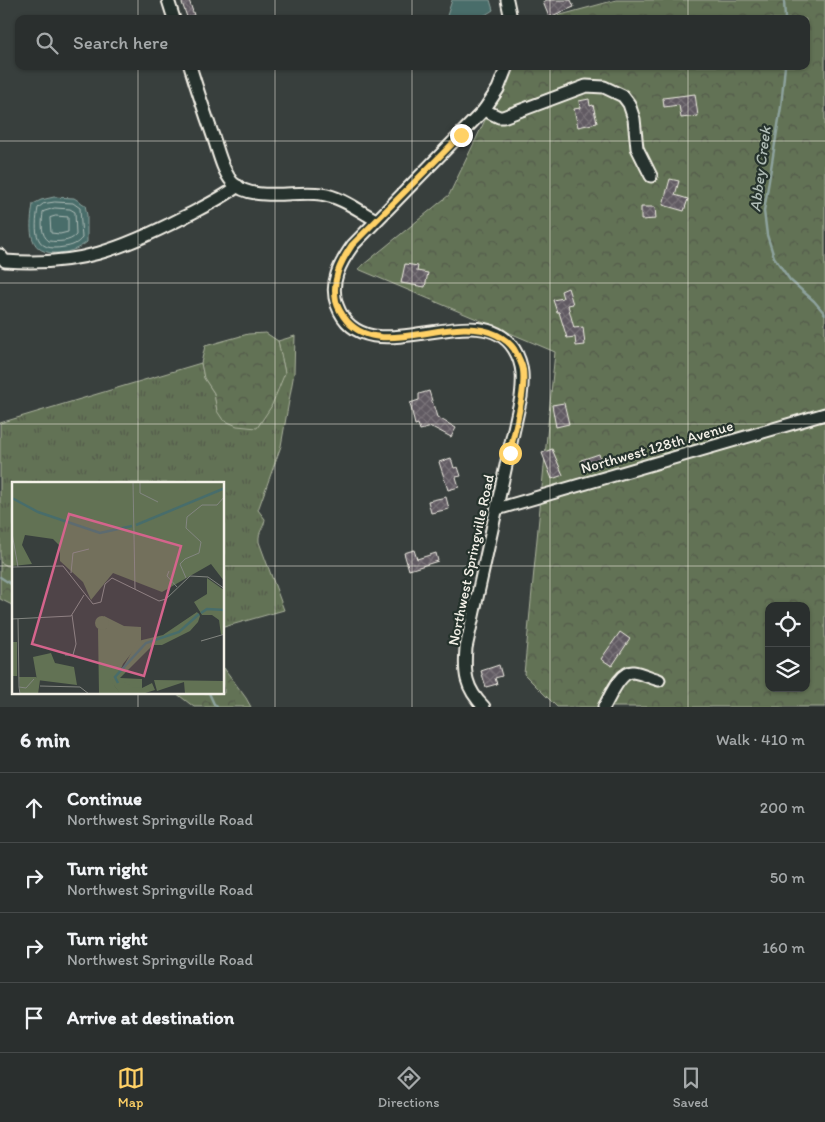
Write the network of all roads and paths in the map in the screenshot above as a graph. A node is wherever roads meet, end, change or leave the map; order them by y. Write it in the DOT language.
graph roads {
  1 [pos="168,0"];
  2 [pos="506,0"];
  3 [pos="173,15"];
  4 [pos="510,15"];
  5 [pos="191,70"];
  6 [pos="505,70"];
  7 [pos="484,110"];
  8 [pos="651,176"];
  9 [pos="238,186"];
  10 [pos="376,220"];
  11 [pos="0,256"];
  12 [pos="825,414"];
  13 [pos="497,509"];
  14 [pos="659,680"];
  15 [pos="484,707"];
  16 [pos="604,707"];
  1 -- 3 [label="street"];
  2 -- 4 [label="street"];
  5 -- 9 [label="street"];
  6 -- 7 [label="street, Northwest Springville Road"];
  7 -- 8 [label="street"];
  7 -- 10 [label="street, Northwest Springville Road"];
  9 -- 10 [label="street"];
  9 -- 11 [label="street"];
  10 -- 13 [label="street, Northwest Springville Road"];
  12 -- 13 [label="street, Northwest 128th Avenue"];
  13 -- 15 [label="street, Northwest Springville Road"];
  14 -- 16 [label="street"];
}
